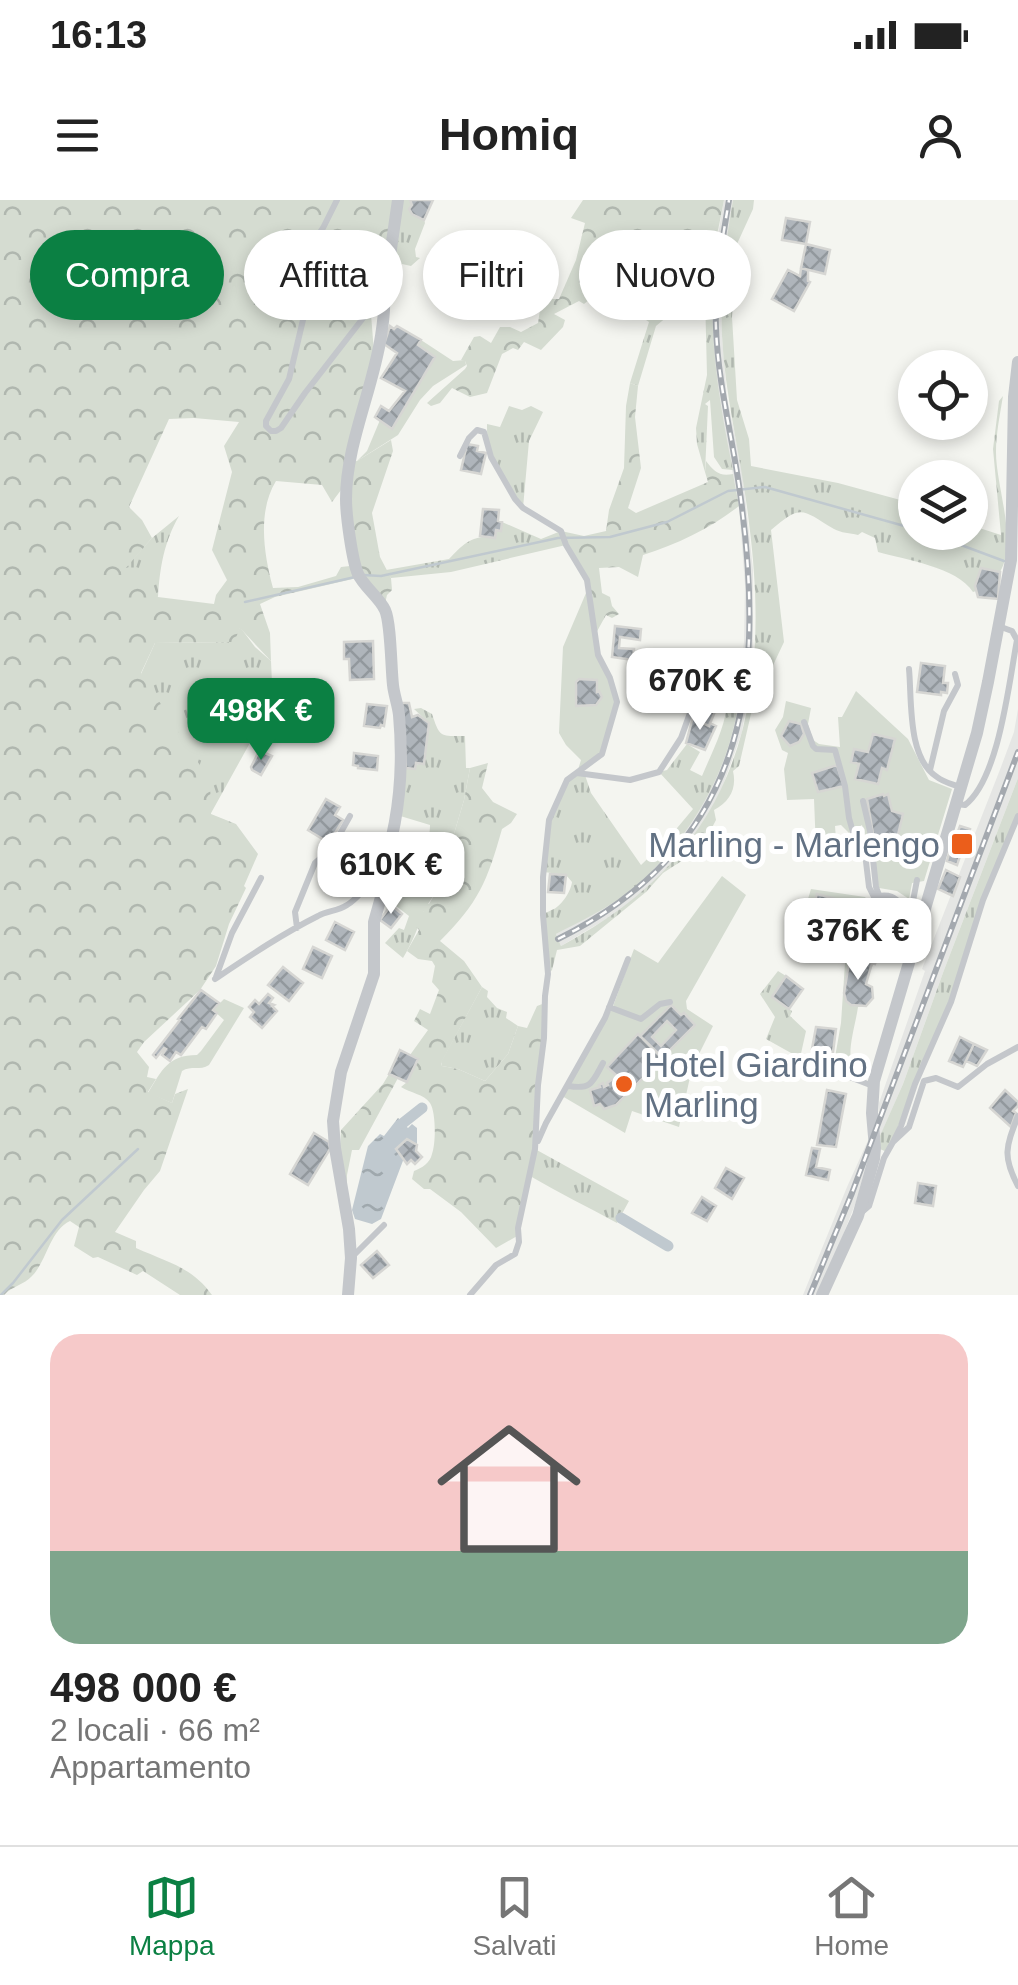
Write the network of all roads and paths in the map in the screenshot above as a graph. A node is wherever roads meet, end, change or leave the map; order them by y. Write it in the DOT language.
graph roads {
  1 [pos="337,200"];
  2 [pos="398,200"];
  3 [pos="322,230"];
  4 [pos="394,230"];
  5 [pos="303,320"];
  6 [pos="361,320"];
  7 [pos="383,320"];
  8 [pos="1018,362"];
  9 [pos="460,456"];
  10 [pos="998,628"];
  11 [pos="910,668"];
  12 [pos="955,674"];
  13 [pos="700,688"];
  14 [pos="804,722"];
  15 [pos="930,771"];
  16 [pos="577,772"];
  17 [pos="961,787"];
  18 [pos="863,801"];
  19 [pos="956,804"];
  20 [pos="350,816"];
  21 [pos="1018,816"];
  22 [pos="260,878"];
  23 [pos="378,879"];
  24 [pos="916,880"];
  25 [pos="880,895"];
  26 [pos="915,914"];
  27 [pos="297,928"];
  28 [pos="628,959"];
  29 [pos="670,1002"];
  30 [pos="609,1008"];
  31 [pos="1018,1047"];
  32 [pos="800,1058"];
  33 [pos="603,1063"];
  34 [pos="568,1086"];
  35 [pos="874,1086"];
  36 [pos="1018,1116"];
  37 [pos="893,1142"];
  38 [pos="535,1149"];
  39 [pos="1018,1186"];
  40 [pos="858,1216"];
  41 [pos="384,1225"];
  42 [pos="351,1258"];
  43 [pos="348,1295"];
  44 [pos="470,1295"];
  45 [pos="822,1295"];
  1 -- 3 [label="lane"];
  2 -- 4 [label="street"];
  5 -- 6 [label="lane"];
  7 -- 23 [label="street"];
  8 -- 10 [label="street"];
  9 -- 16 [label="lane"];
  10 -- 17 [label="street"];
  10 -- 19 [label="lane"];
  11 -- 15 [label="lane"];
  12 -- 15 [label="lane"];
  13 -- 16 [label="lane"];
  14 -- 25 [label="lane"];
  15 -- 17 [label="lane"];
  16 -- 38 [label="lane"];
  17 -- 19 [label="street"];
  18 -- 25 [label="lane"];
  19 -- 26 [label="street"];
  20 -- 27 [label="lane"];
  21 -- 37 [label="lane"];
  22 -- 27 [label="lane"];
  23 -- 27 [label="lane"];
  23 -- 42 [label="street"];
  24 -- 26 [label="lane"];
  25 -- 26 [label="lane"];
  26 -- 35 [label="street"];
  28 -- 30 [label="lane"];
  29 -- 30 [label="lane"];
  30 -- 34 [label="lane"];
  31 -- 37 [label="lane"];
  32 -- 35 [label="lane"];
  33 -- 34 [label="lane"];
  34 -- 38 [label="lane"];
  35 -- 40 [label="street"];
  36 -- 39 [label="lane"];
  37 -- 40 [label="lane"];
  38 -- 44 [label="lane"];
  40 -- 45 [label="street"];
  41 -- 42 [label="lane"];
  42 -- 43 [label="street"];
}
